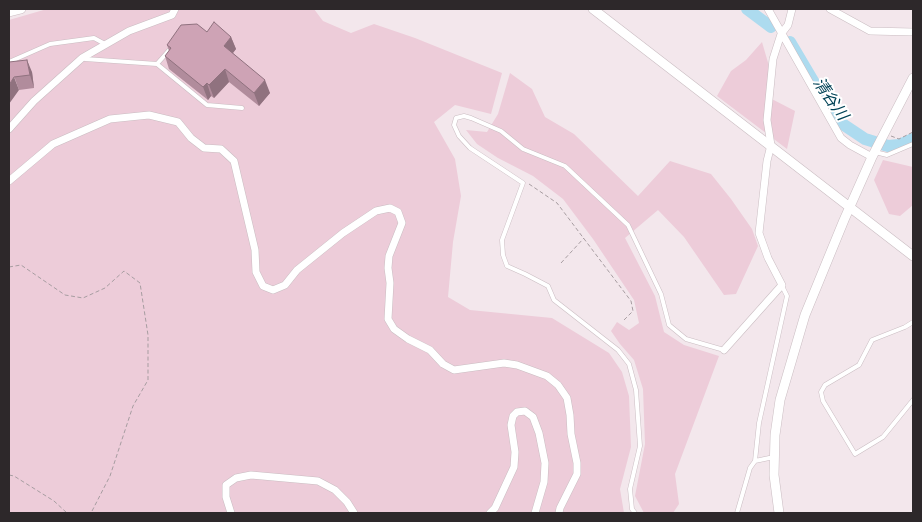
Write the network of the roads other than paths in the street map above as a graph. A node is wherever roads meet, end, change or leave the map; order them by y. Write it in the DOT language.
graph roads {
  1 [pos="21,9"];
  2 [pos="175,9"];
  3 [pos="593,9"];
  4 [pos="768,9"];
  5 [pos="792,9"];
  6 [pos="830,9"];
  7 [pos="9,12"];
  8 [pos="913,32"];
  9 [pos="781,34"];
  10 [pos="175,43"];
  11 [pos="105,44"];
  12 [pos="82,58"];
  13 [pos="9,62"];
  14 [pos="157,64"];
  15 [pos="913,78"];
  16 [pos="242,108"];
  17 [pos="9,129"];
  18 [pos="913,144"];
  19 [pos="771,145"];
  20 [pos="873,155"];
  21 [pos="9,181"];
  22 [pos="850,207"];
  23 [pos="913,256"];
  24 [pos="782,285"];
  25 [pos="913,322"];
  26 [pos="724,350"];
  27 [pos="913,400"];
  28 [pos="774,457"];
  29 [pos="755,461"];
  30 [pos="231,513"];
  31 [pos="354,513"];
  32 [pos="490,513"];
  33 [pos="535,513"];
  34 [pos="559,513"];
  35 [pos="635,513"];
  36 [pos="737,513"];
  37 [pos="779,513"];
  1 -- 7 [label="street"];
  2 -- 11 [label="street"];
  3 -- 19 [label="street"];
  4 -- 9 [label="street"];
  5 -- 9 [label="street"];
  6 -- 8 [label="street"];
  9 -- 19 [label="street"];
  9 -- 20 [label="street"];
  10 -- 14 [label="lane"];
  11 -- 12 [label="street"];
  11 -- 13 [label="lane"];
  12 -- 14 [label="lane"];
  12 -- 17 [label="street"];
  14 -- 16 [label="lane"];
  15 -- 20 [label="street"];
  18 -- 20 [label="lane"];
  19 -- 22 [label="street"];
  19 -- 24 [label="street"];
  20 -- 22 [label="street"];
  21 -- 34 [label="street"];
  22 -- 23 [label="street"];
  22 -- 28 [label="street"];
  24 -- 26 [label="street"];
  24 -- 29 [label="lane"];
  25 -- 27 [label="lane"];
  26 -- 35 [label="lane"];
  28 -- 29 [label="lane"];
  28 -- 37 [label="street"];
  29 -- 36 [label="lane"];
  30 -- 31 [label="street"];
  32 -- 33 [label="street"];
}
